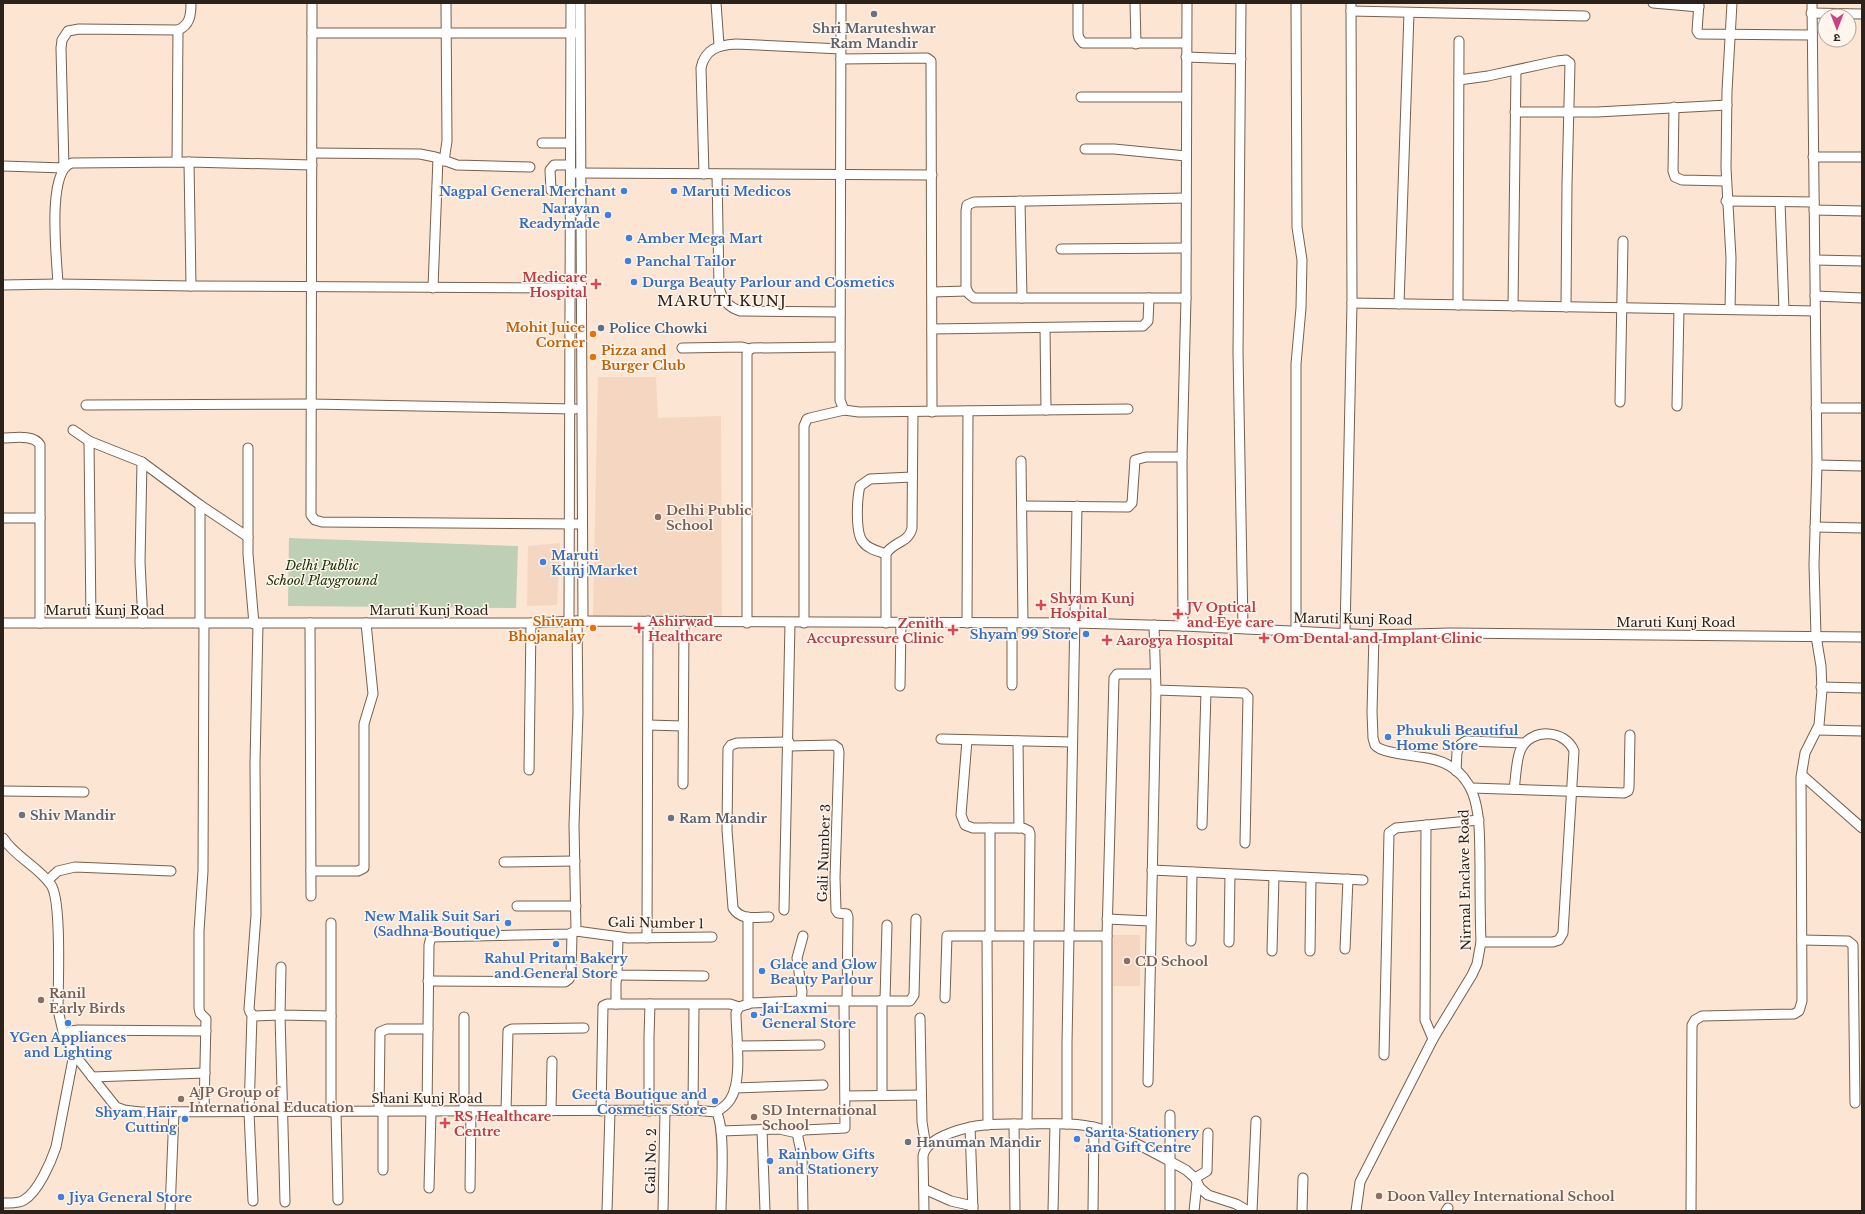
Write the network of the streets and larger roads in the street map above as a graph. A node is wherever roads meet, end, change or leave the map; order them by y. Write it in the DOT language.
graph roads {
  1 [pos="191,3"];
  2 [pos="312,3"];
  3 [pos="446,3"];
  4 [pos="570,3"];
  5 [pos="580,3"];
  6 [pos="716,3"];
  7 [pos="841,3"];
  8 [pos="1078,3"];
  9 [pos="1135,3"];
  10 [pos="1187,3"];
  11 [pos="1241,3"];
  12 [pos="1296,3"];
  13 [pos="1653,3"];
  14 [pos="1732,3"];
  15 [pos="1812,3"];
  16 [pos="1699,5"];
  17 [pos="1351,7"];
  18 [pos="1409,13"];
  19 [pos="1811,13"];
  20 [pos="1862,14"];
  21 [pos="1585,16"];
  22 [pos="178,30"];
  23 [pos="312,33"];
  24 [pos="446,33"];
  25 [pos="575,33"];
  26 [pos="1731,33"];
  27 [pos="1812,35"];
  28 [pos="1459,41"];
  29 [pos="1186,43"];
  30 [pos="1136,44"];
  31 [pos="719,45"];
  32 [pos="841,49"];
  33 [pos="1186,58"];
  34 [pos="841,59"];
  35 [pos="1241,59"];
  36 [pos="1516,71"];
  37 [pos="1459,80"];
  38 [pos="1081,97"];
  39 [pos="1186,97"];
  40 [pos="1727,105"];
  41 [pos="1674,107"];
  42 [pos="1515,112"];
  43 [pos="1569,112"];
  44 [pos="542,144"];
  45 [pos="570,144"];
  46 [pos="1085,148"];
  47 [pos="312,152"];
  48 [pos="1186,156"];
  49 [pos="1813,157"];
  50 [pos="1862,157"];
  51 [pos="441,159"];
  52 [pos="177,162"];
  53 [pos="189,162"];
  54 [pos="312,165"];
  55 [pos="3,166"];
  56 [pos="530,167"];
  57 [pos="64,168"];
  58 [pos="570,169"];
  59 [pos="580,173"];
  60 [pos="704,174"];
  61 [pos="717,174"];
  62 [pos="932,174"];
  63 [pos="841,175"];
  64 [pos="1726,181"];
  65 [pos="569,191"];
  66 [pos="1186,198"];
  67 [pos="1020,201"];
  68 [pos="1726,201"];
  69 [pos="1780,202"];
  70 [pos="1814,206"];
  71 [pos="1862,211"];
  72 [pos="1623,241"];
  73 [pos="1186,248"];
  74 [pos="1061,249"];
  75 [pos="1815,260"];
  76 [pos="1862,261"];
  77 [pos="58,284"];
  78 [pos="3,285"];
  79 [pos="191,286"];
  80 [pos="311,287"];
  81 [pos="433,288"];
  82 [pos="569,288"];
  83 [pos="580,288"];
  84 [pos="967,291"];
  85 [pos="932,292"];
  86 [pos="1815,296"];
  87 [pos="1022,298"];
  88 [pos="1148,298"];
  89 [pos="1186,298"];
  90 [pos="1862,298"];
  91 [pos="1352,302"];
  92 [pos="1399,304"];
  93 [pos="1458,305"];
  94 [pos="1513,306"];
  95 [pos="1566,307"];
  96 [pos="1622,308"];
  97 [pos="1679,309"];
  98 [pos="1730,309"];
  99 [pos="1784,310"];
  100 [pos="1815,311"];
  101 [pos="840,312"];
  102 [pos="1045,328"];
  103 [pos="932,329"];
  104 [pos="840,346"];
  105 [pos="682,348"];
  106 [pos="750,349"];
  107 [pos="1620,402"];
  108 [pos="310,404"];
  109 [pos="86,405"];
  110 [pos="1677,406"];
  111 [pos="569,408"];
  112 [pos="1816,408"];
  113 [pos="1862,408"];
  114 [pos="581,409"];
  115 [pos="1128,409"];
  116 [pos="844,410"];
  117 [pos="1046,410"];
  118 [pos="968,411"];
  119 [pos="913,412"];
  120 [pos="932,412"];
  121 [pos="73,430"];
  122 [pos="3,438"];
  123 [pos="89,441"];
  124 [pos="248,448"];
  125 [pos="1182,457"];
  126 [pos="1021,461"];
  127 [pos="142,462"];
  128 [pos="1817,465"];
  129 [pos="1862,466"];
  130 [pos="912,477"];
  131 [pos="200,505"];
  132 [pos="1022,506"];
  133 [pos="1077,506"];
  134 [pos="3,518"];
  135 [pos="40,518"];
  136 [pos="569,524"];
  137 [pos="581,524"];
  138 [pos="1815,527"];
  139 [pos="1862,528"];
  140 [pos="248,537"];
  141 [pos="886,554"];
  142 [pos="576,621"];
  143 [pos="648,621"];
  144 [pos="91,622"];
  145 [pos="684,622"];
  146 [pos="3,623"];
  147 [pos="40,623"];
  148 [pos="143,623"];
  149 [pos="202,623"];
  150 [pos="366,623"];
  151 [pos="531,623"];
  152 [pos="747,623"];
  153 [pos="790,623"];
  154 [pos="804,623"];
  155 [pos="886,623"];
  156 [pos="901,623"];
  157 [pos="1012,623"];
  158 [pos="1023,623"];
  159 [pos="1076,623"];
  160 [pos="256,624"];
  161 [pos="310,624"];
  162 [pos="966,624"];
  163 [pos="1154,625"];
  164 [pos="1183,626"];
  165 [pos="1243,628"];
  166 [pos="1296,631"];
  167 [pos="1345,633"];
  168 [pos="1374,635"];
  169 [pos="1816,636"];
  170 [pos="1862,636"];
  171 [pos="1155,674"];
  172 [pos="900,686"];
  173 [pos="1012,686"];
  174 [pos="1821,687"];
  175 [pos="1862,688"];
  176 [pos="1156,690"];
  177 [pos="1206,692"];
  178 [pos="648,725"];
  179 [pos="683,726"];
  180 [pos="1817,730"];
  181 [pos="1862,731"];
  182 [pos="1630,735"];
  183 [pos="941,739"];
  184 [pos="967,740"];
  185 [pos="1018,741"];
  186 [pos="1072,742"];
  187 [pos="1524,743"];
  188 [pos="789,744"];
  189 [pos="529,770"];
  190 [pos="1456,771"];
  191 [pos="1802,775"];
  192 [pos="683,784"];
  193 [pos="1471,788"];
  194 [pos="1514,789"];
  195 [pos="3,791"];
  196 [pos="1573,791"];
  197 [pos="84,792"];
  198 [pos="1479,820"];
  199 [pos="1202,825"];
  200 [pos="1426,825"];
  201 [pos="990,828"];
  202 [pos="1019,828"];
  203 [pos="1862,828"];
  204 [pos="4,843"];
  205 [pos="1244,843"];
  206 [pos="574,861"];
  207 [pos="504,862"];
  208 [pos="1152,870"];
  209 [pos="171,871"];
  210 [pos="311,871"];
  211 [pos="1192,872"];
  212 [pos="1230,874"];
  213 [pos="1274,876"];
  214 [pos="1311,878"];
  215 [pos="1348,879"];
  216 [pos="48,880"];
  217 [pos="1363,880"];
  218 [pos="311,896"];
  219 [pos="517,906"];
  220 [pos="576,906"];
  221 [pos="784,910"];
  222 [pos="748,917"];
  223 [pos="769,917"];
  224 [pos="916,919"];
  225 [pos="1107,919"];
  226 [pos="1150,921"];
  227 [pos="331,923"];
  228 [pos="887,925"];
  229 [pos="574,932"];
  230 [pos="803,936"];
  231 [pos="989,936"];
  232 [pos="1029,936"];
  233 [pos="1069,936"];
  234 [pos="1107,936"];
  235 [pos="618,937"];
  236 [pos="712,937"];
  237 [pos="647,938"];
  238 [pos="1802,940"];
  239 [pos="1191,941"];
  240 [pos="1229,942"];
  241 [pos="1481,942"];
  242 [pos="1345,949"];
  243 [pos="1310,950"];
  244 [pos="1272,951"];
  245 [pos="281,967"];
  246 [pos="617,975"];
  247 [pos="704,976"];
  248 [pos="428,981"];
  249 [pos="1858,986"];
  250 [pos="945,998"];
  251 [pos="884,1000"];
  252 [pos="801,1001"];
  253 [pos="846,1001"];
  254 [pos="616,1004"];
  255 [pos="650,1004"];
  256 [pos="694,1005"];
  257 [pos="743,1006"];
  258 [pos="252,1014"];
  259 [pos="280,1015"];
  260 [pos="331,1016"];
  261 [pos="464,1016"];
  262 [pos="920,1018"];
  263 [pos="584,1028"];
  264 [pos="428,1029"];
  265 [pos="206,1031"];
  266 [pos="64,1036"];
  267 [pos="1433,1039"];
  268 [pos="820,1045"];
  269 [pos="737,1046"];
  270 [pos="74,1054"];
  271 [pos="1384,1055"];
  272 [pos="552,1061"];
  273 [pos="204,1073"];
  274 [pos="92,1077"];
  275 [pos="1148,1082"];
  276 [pos="824,1085"];
  277 [pos="735,1088"];
  278 [pos="882,1095"];
  279 [pos="921,1095"];
  280 [pos="846,1096"];
  281 [pos="1855,1102"];
  282 [pos="693,1110"];
  283 [pos="204,1111"];
  284 [pos="381,1111"];
  285 [pos="429,1111"];
  286 [pos="467,1111"];
  287 [pos="551,1111"];
  288 [pos="606,1111"];
  289 [pos="648,1111"];
  290 [pos="665,1111"];
  291 [pos="174,1112"];
  292 [pos="249,1112"];
  293 [pos="282,1112"];
  294 [pos="334,1112"];
  295 [pos="506,1112"];
  296 [pos="716,1112"];
  297 [pos="1170,1115"];
  298 [pos="1256,1121"];
  299 [pos="1014,1124"];
  300 [pos="1028,1124"];
  301 [pos="1055,1124"];
  302 [pos="1067,1124"];
  303 [pos="988,1125"];
  304 [pos="970,1127"];
  305 [pos="1094,1127"];
  306 [pos="762,1130"];
  307 [pos="721,1131"];
  308 [pos="1107,1131"];
  309 [pos="797,1133"];
  310 [pos="1208,1133"];
  311 [pos="926,1147"];
  312 [pos="1169,1161"];
  313 [pos="383,1170"];
  314 [pos="1303,1178"];
  315 [pos="1196,1181"];
  316 [pos="429,1188"];
  317 [pos="470,1188"];
  318 [pos="924,1189"];
  319 [pos="338,1200"];
  320 [pos="253,1201"];
  321 [pos="285,1202"];
  322 [pos="3,1203"];
  323 [pos="973,1208"];
  324 [pos="170,1211"];
  325 [pos="607,1211"];
  326 [pos="663,1211"];
  327 [pos="721,1211"];
  328 [pos="765,1211"];
  329 [pos="803,1211"];
  330 [pos="924,1211"];
  331 [pos="1015,1211"];
  332 [pos="1053,1211"];
  333 [pos="1093,1211"];
  334 [pos="1170,1211"];
  335 [pos="1194,1211"];
  336 [pos="1248,1211"];
  337 [pos="1252,1211"];
  338 [pos="1302,1211"];
  339 [pos="1356,1211"];
  340 [pos="1692,1211"];
  1 -- 22 [label="street"];
  2 -- 23 [label="street"];
  3 -- 24 [label="street"];
  4 -- 25 [label="street"];
  5 -- 25 [label="street"];
  6 -- 31 [label="street"];
  7 -- 32 [label="street"];
  8 -- 30 [label="street"];
  9 -- 30 [label="street"];
  10 -- 29 [label="street"];
  11 -- 35 [label="street"];
  12 -- 166 [label="street"];
  13 -- 16 [label="street"];
  14 -- 26 [label="street"];
  15 -- 19 [label="street"];
  16 -- 26 [label="street"];
  17 -- 18 [label="street"];
  17 -- 91 [label="street"];
  18 -- 21 [label="street"];
  18 -- 92 [label="street"];
  19 -- 20 [label="street"];
  19 -- 27 [label="street"];
  22 -- 52 [label="street"];
  22 -- 57 [label="street"];
  23 -- 24 [label="street"];
  23 -- 47 [label="street"];
  24 -- 25 [label="street"];
  24 -- 51 [label="street"];
  25 -- 45 [label="street"];
  25 -- 59 [label="street"];
  26 -- 27 [label="street"];
  26 -- 40 [label="street"];
  27 -- 49 [label="street"];
  28 -- 37 [label="street"];
  29 -- 30 [label="street"];
  29 -- 33 [label="street"];
  31 -- 32 [label="street"];
  31 -- 60 [label="street"];
  32 -- 34 [label="street"];
  33 -- 35 [label="street"];
  33 -- 39 [label="street"];
  34 -- 62 [label="street"];
  34 -- 63 [label="street"];
  35 -- 165 [label="street"];
  36 -- 37 [label="street"];
  36 -- 42 [label="street"];
  36 -- 43 [label="street"];
  37 -- 93 [label="street"];
  38 -- 39 [label="street"];
  39 -- 48 [label="street"];
  40 -- 41 [label="street"];
  40 -- 64 [label="street"];
  41 -- 43 [label="street"];
  41 -- 64 [label="street"];
  42 -- 43 [label="street"];
  42 -- 94 [label="street"];
  43 -- 95 [label="street"];
  44 -- 45 [label="street"];
  45 -- 58 [label="street"];
  46 -- 48 [label="street"];
  47 -- 51 [label="street"];
  47 -- 54 [label="street"];
  48 -- 66 [label="street"];
  49 -- 50 [label="street"];
  49 -- 70 [label="street"];
  51 -- 56 [label="street"];
  51 -- 81 [label="street"];
  52 -- 53 [label="street"];
  52 -- 57 [label="street"];
  53 -- 54 [label="street"];
  53 -- 79 [label="street"];
  54 -- 80 [label="street"];
  55 -- 57 [label="street"];
  57 -- 77 [label="street"];
  58 -- 59 [label="street"];
  58 -- 65 [label="street"];
  58 -- 65 [label="street"];
  59 -- 60 [label="street"];
  59 -- 83 [label="street"];
  60 -- 61 [label="street"];
  61 -- 63 [label="street"];
  61 -- 101 [label="street"];
  62 -- 63 [label="street"];
  62 -- 85 [label="street"];
  63 -- 101 [label="street"];
  64 -- 68 [label="street"];
  65 -- 82 [label="street"];
  66 -- 67 [label="street"];
  66 -- 73 [label="street"];
  67 -- 84 [label="street"];
  67 -- 87 [label="street"];
  68 -- 69 [label="street"];
  68 -- 98 [label="street"];
  69 -- 70 [label="street"];
  69 -- 99 [label="street"];
  70 -- 71 [label="street"];
  70 -- 75 [label="street"];
  72 -- 96 [label="street"];
  73 -- 74 [label="street"];
  73 -- 89 [label="street"];
  75 -- 76 [label="street"];
  75 -- 86 [label="street"];
  77 -- 78 [label="street"];
  77 -- 79 [label="street"];
  79 -- 80 [label="street"];
  80 -- 81 [label="street"];
  80 -- 108 [label="street"];
  81 -- 82 [label="street"];
  82 -- 83 [label="street"];
  82 -- 111 [label="street"];
  83 -- 114 [label="street"];
  84 -- 85 [label="street"];
  84 -- 87 [label="street"];
  85 -- 103 [label="street"];
  86 -- 90 [label="street"];
  86 -- 100 [label="street"];
  87 -- 88 [label="street"];
  88 -- 89 [label="street"];
  88 -- 102 [label="street"];
  89 -- 125 [label="street"];
  91 -- 92 [label="street"];
  91 -- 167 [label="street"];
  92 -- 93 [label="street"];
  93 -- 94 [label="street"];
  94 -- 95 [label="street"];
  95 -- 96 [label="street"];
  96 -- 97 [label="street"];
  96 -- 107 [label="street"];
  97 -- 98 [label="street"];
  97 -- 110 [label="street"];
  98 -- 99 [label="street"];
  99 -- 100 [label="street"];
  100 -- 112 [label="street"];
  101 -- 104 [label="street"];
  102 -- 103 [label="street"];
  102 -- 117 [label="street"];
  103 -- 120 [label="street"];
  104 -- 106 [label="street"];
  104 -- 116 [label="street"];
  105 -- 106 [label="street"];
  106 -- 152 [label="street"];
  108 -- 109 [label="street"];
  108 -- 111 [label="street"];
  108 -- 136 [label="street"];
  111 -- 114 [label="street"];
  111 -- 136 [label="street"];
  112 -- 113 [label="street"];
  112 -- 128 [label="street"];
  114 -- 137 [label="street"];
  115 -- 117 [label="street"];
  116 -- 119 [label="street"];
  116 -- 154 [label="street"];
  117 -- 118 [label="street"];
  118 -- 120 [label="street"];
  118 -- 162 [label="street"];
  119 -- 120 [label="street"];
  119 -- 130 [label="street"];
  121 -- 123 [label="street"];
  122 -- 135 [label="street"];
  123 -- 127 [label="street"];
  123 -- 144 [label="street"];
  124 -- 140 [label="street"];
  125 -- 133 [label="street"];
  125 -- 164 [label="street"];
  126 -- 132 [label="street"];
  127 -- 131 [label="street"];
  127 -- 148 [label="street"];
  128 -- 129 [label="street"];
  128 -- 138 [label="street"];
  130 -- 141 [label="street"];
  130 -- 141 [label="street"];
  131 -- 140 [label="street"];
  131 -- 149 [label="street"];
  132 -- 133 [label="street"];
  132 -- 158 [label="street"];
  133 -- 159 [label="street"];
  134 -- 135 [label="street"];
  135 -- 147 [label="street"];
  136 -- 137 [label="street"];
  136 -- 142 [label="street"];
  137 -- 142 [label="street"];
  138 -- 139 [label="street"];
  138 -- 169 [label="street"];
  140 -- 160 [label="street"];
  141 -- 155 [label="street"];
  142 -- 143 [label="street, Maruti Kunj Road"];
  142 -- 151 [label="street, Maruti Kunj Road"];
  142 -- 206 [label="street"];
  143 -- 145 [label="street, Maruti Kunj Road"];
  143 -- 178 [label="street"];
  144 -- 147 [label="street, Maruti Kunj Road"];
  144 -- 148 [label="street, Maruti Kunj Road"];
  145 -- 152 [label="street, Maruti Kunj Road"];
  145 -- 179 [label="street"];
  146 -- 147 [label="street, Maruti Kunj Road"];
  148 -- 149 [label="street, Maruti Kunj Road"];
  149 -- 160 [label="street, Maruti Kunj Road"];
  149 -- 265 [label="street"];
  150 -- 151 [label="street, Maruti Kunj Road"];
  150 -- 161 [label="street, Maruti Kunj Road"];
  150 -- 210 [label="street"];
  151 -- 189 [label="street"];
  152 -- 153 [label="street, Maruti Kunj Road"];
  153 -- 154 [label="street, Maruti Kunj Road"];
  153 -- 188 [label="street"];
  154 -- 155 [label="street, Maruti Kunj Road"];
  155 -- 156 [label="street, Maruti Kunj Road"];
  156 -- 162 [label="street, Maruti Kunj Road"];
  156 -- 172 [label="street"];
  157 -- 158 [label="street, Maruti Kunj Road"];
  157 -- 162 [label="street, Maruti Kunj Road"];
  157 -- 173 [label="street"];
  158 -- 159 [label="street, Maruti Kunj Road"];
  159 -- 163 [label="street, Maruti Kunj Road"];
  159 -- 186 [label="street"];
  160 -- 161 [label="street, Maruti Kunj Road"];
  160 -- 258 [label="street"];
  161 -- 210 [label="street"];
  163 -- 164 [label="street, Maruti Kunj Road"];
  163 -- 171 [label="street"];
  164 -- 165 [label="street, Maruti Kunj Road"];
  165 -- 166 [label="street, Maruti Kunj Road"];
  166 -- 167 [label="street, Maruti Kunj Road"];
  167 -- 168 [label="street, Maruti Kunj Road"];
  168 -- 169 [label="street, Maruti Kunj Road"];
  168 -- 190 [label="street, Nirmal Enclave Road"];
  169 -- 170 [label="street, Maruti Kunj Road"];
  169 -- 174 [label="street"];
  171 -- 176 [label="street"];
  171 -- 225 [label="street"];
  174 -- 175 [label="street"];
  174 -- 180 [label="street"];
  176 -- 177 [label="street"];
  176 -- 208 [label="street"];
  177 -- 199 [label="street"];
  177 -- 205 [label="street"];
  178 -- 179 [label="street"];
  178 -- 237 [label="street"];
  179 -- 192 [label="street"];
  180 -- 181 [label="street"];
  180 -- 191 [label="street"];
  182 -- 196 [label="street"];
  183 -- 184 [label="street"];
  184 -- 185 [label="street"];
  184 -- 201 [label="street"];
  185 -- 186 [label="street"];
  185 -- 202 [label="street"];
  186 -- 233 [label="street"];
  187 -- 190 [label="street"];
  187 -- 194 [label="street"];
  187 -- 196 [label="street"];
  188 -- 221 [label="street"];
  188 -- 222 [label="street"];
  188 -- 253 [label="street, Gali Number 3"];
  190 -- 193 [label="street, Nirmal Enclave Road"];
  191 -- 203 [label="street"];
  191 -- 238 [label="street"];
  193 -- 194 [label="street"];
  193 -- 198 [label="street, Nirmal Enclave Road"];
  194 -- 196 [label="street"];
  195 -- 197 [label="street"];
  196 -- 241 [label="street"];
  198 -- 200 [label="street"];
  198 -- 241 [label="street, Nirmal Enclave Road"];
  200 -- 267 [label="street"];
  200 -- 271 [label="street"];
  201 -- 202 [label="street"];
  201 -- 231 [label="street"];
  202 -- 232 [label="street"];
  204 -- 216 [label="street"];
  206 -- 207 [label="street"];
  206 -- 220 [label="street"];
  208 -- 211 [label="street"];
  208 -- 226 [label="street"];
  209 -- 216 [label="street"];
  210 -- 218 [label="street"];
  211 -- 212 [label="street"];
  211 -- 239 [label="street"];
  212 -- 213 [label="street"];
  212 -- 240 [label="street"];
  213 -- 214 [label="street"];
  213 -- 244 [label="street"];
  214 -- 215 [label="street"];
  214 -- 243 [label="street"];
  215 -- 217 [label="street"];
  215 -- 242 [label="street"];
  216 -- 266 [label="street"];
  219 -- 220 [label="street"];
  220 -- 229 [label="street"];
  222 -- 223 [label="street"];
  222 -- 257 [label="street"];
  224 -- 251 [label="street"];
  225 -- 226 [label="street"];
  225 -- 234 [label="street"];
  226 -- 275 [label="street"];
  227 -- 260 [label="street"];
  228 -- 251 [label="street"];
  229 -- 235 [label="street, Gali Number 1"];
  229 -- 248 [label="street, Gali Number 1"];
  229 -- 248 [label="street"];
  230 -- 252 [label="street"];
  231 -- 232 [label="street"];
  231 -- 250 [label="street"];
  231 -- 303 [label="street"];
  232 -- 233 [label="street"];
  232 -- 300 [label="street"];
  233 -- 234 [label="street"];
  233 -- 302 [label="street"];
  234 -- 308 [label="street"];
  235 -- 237 [label="street, Gali Number 1"];
  235 -- 246 [label="street"];
  236 -- 237 [label="street, Gali Number 1"];
  238 -- 249 [label="street"];
  238 -- 340 [label="street"];
  241 -- 267 [label="street, Nirmal Enclave Road"];
  245 -- 259 [label="street"];
  246 -- 247 [label="street"];
  246 -- 254 [label="street"];
  248 -- 264 [label="street"];
  249 -- 281 [label="street"];
  251 -- 253 [label="street"];
  251 -- 278 [label="street"];
  252 -- 253 [label="street"];
  252 -- 257 [label="street"];
  253 -- 280 [label="street"];
  254 -- 255 [label="street"];
  254 -- 288 [label="street"];
  255 -- 256 [label="street"];
  255 -- 289 [label="street"];
  256 -- 257 [label="street"];
  256 -- 282 [label="street"];
  257 -- 269 [label="street"];
  258 -- 259 [label="street"];
  258 -- 292 [label="street"];
  259 -- 260 [label="street"];
  259 -- 293 [label="street"];
  260 -- 294 [label="street"];
  261 -- 286 [label="street"];
  262 -- 279 [label="street"];
  263 -- 295 [label="street"];
  264 -- 284 [label="street"];
  264 -- 285 [label="street"];
  265 -- 266 [label="street"];
  265 -- 273 [label="street"];
  266 -- 270 [label="street"];
  267 -- 339 [label="street, Nirmal Enclave Road"];
  268 -- 269 [label="street"];
  269 -- 277 [label="street"];
  270 -- 274 [label="street"];
  270 -- 322 [label="street"];
  272 -- 287 [label="street"];
  273 -- 274 [label="street"];
  273 -- 283 [label="street"];
  274 -- 291 [label="street, Shani Kunj Road"];
  276 -- 277 [label="street"];
  277 -- 296 [label="street"];
  278 -- 279 [label="street"];
  278 -- 280 [label="street"];
  279 -- 311 [label="street"];
  280 -- 309 [label="street"];
  282 -- 290 [label="street, Shani Kunj Road"];
  282 -- 296 [label="street, Shani Kunj Road"];
  283 -- 291 [label="street, Shani Kunj Road"];
  283 -- 292 [label="street, Shani Kunj Road"];
  284 -- 285 [label="street, Shani Kunj Road"];
  284 -- 294 [label="street, Shani Kunj Road"];
  284 -- 313 [label="street"];
  285 -- 286 [label="street, Shani Kunj Road"];
  285 -- 316 [label="street"];
  286 -- 295 [label="street, Shani Kunj Road"];
  286 -- 317 [label="street"];
  287 -- 288 [label="street, Shani Kunj Road"];
  287 -- 295 [label="street, Shani Kunj Road"];
  288 -- 289 [label="street, Shani Kunj Road"];
  288 -- 325 [label="street"];
  289 -- 290 [label="street, Shani Kunj Road"];
  290 -- 326 [label="street, Gali No. 2"];
  291 -- 324 [label="street"];
  292 -- 293 [label="street, Shani Kunj Road"];
  292 -- 320 [label="street"];
  293 -- 294 [label="street, Shani Kunj Road"];
  293 -- 321 [label="street"];
  294 -- 319 [label="street"];
  296 -- 307 [label="street"];
  297 -- 312 [label="street"];
  298 -- 337 [label="street"];
  299 -- 300 [label="street"];
  299 -- 303 [label="street"];
  299 -- 331 [label="street"];
  300 -- 301 [label="street"];
  301 -- 302 [label="street"];
  301 -- 332 [label="street"];
  302 -- 305 [label="street"];
  303 -- 304 [label="street"];
  304 -- 311 [label="street"];
  304 -- 323 [label="street"];
  305 -- 308 [label="street"];
  305 -- 333 [label="street"];
  306 -- 307 [label="street"];
  306 -- 309 [label="street"];
  306 -- 328 [label="street"];
  307 -- 327 [label="street"];
  308 -- 312 [label="street"];
  309 -- 329 [label="street"];
  310 -- 315 [label="street"];
  311 -- 318 [label="street"];
  312 -- 315 [label="street"];
  312 -- 334 [label="street"];
  314 -- 338 [label="street"];
  315 -- 335 [label="street"];
  315 -- 336 [label="street"];
  318 -- 323 [label="street"];
  318 -- 330 [label="street"];
}
